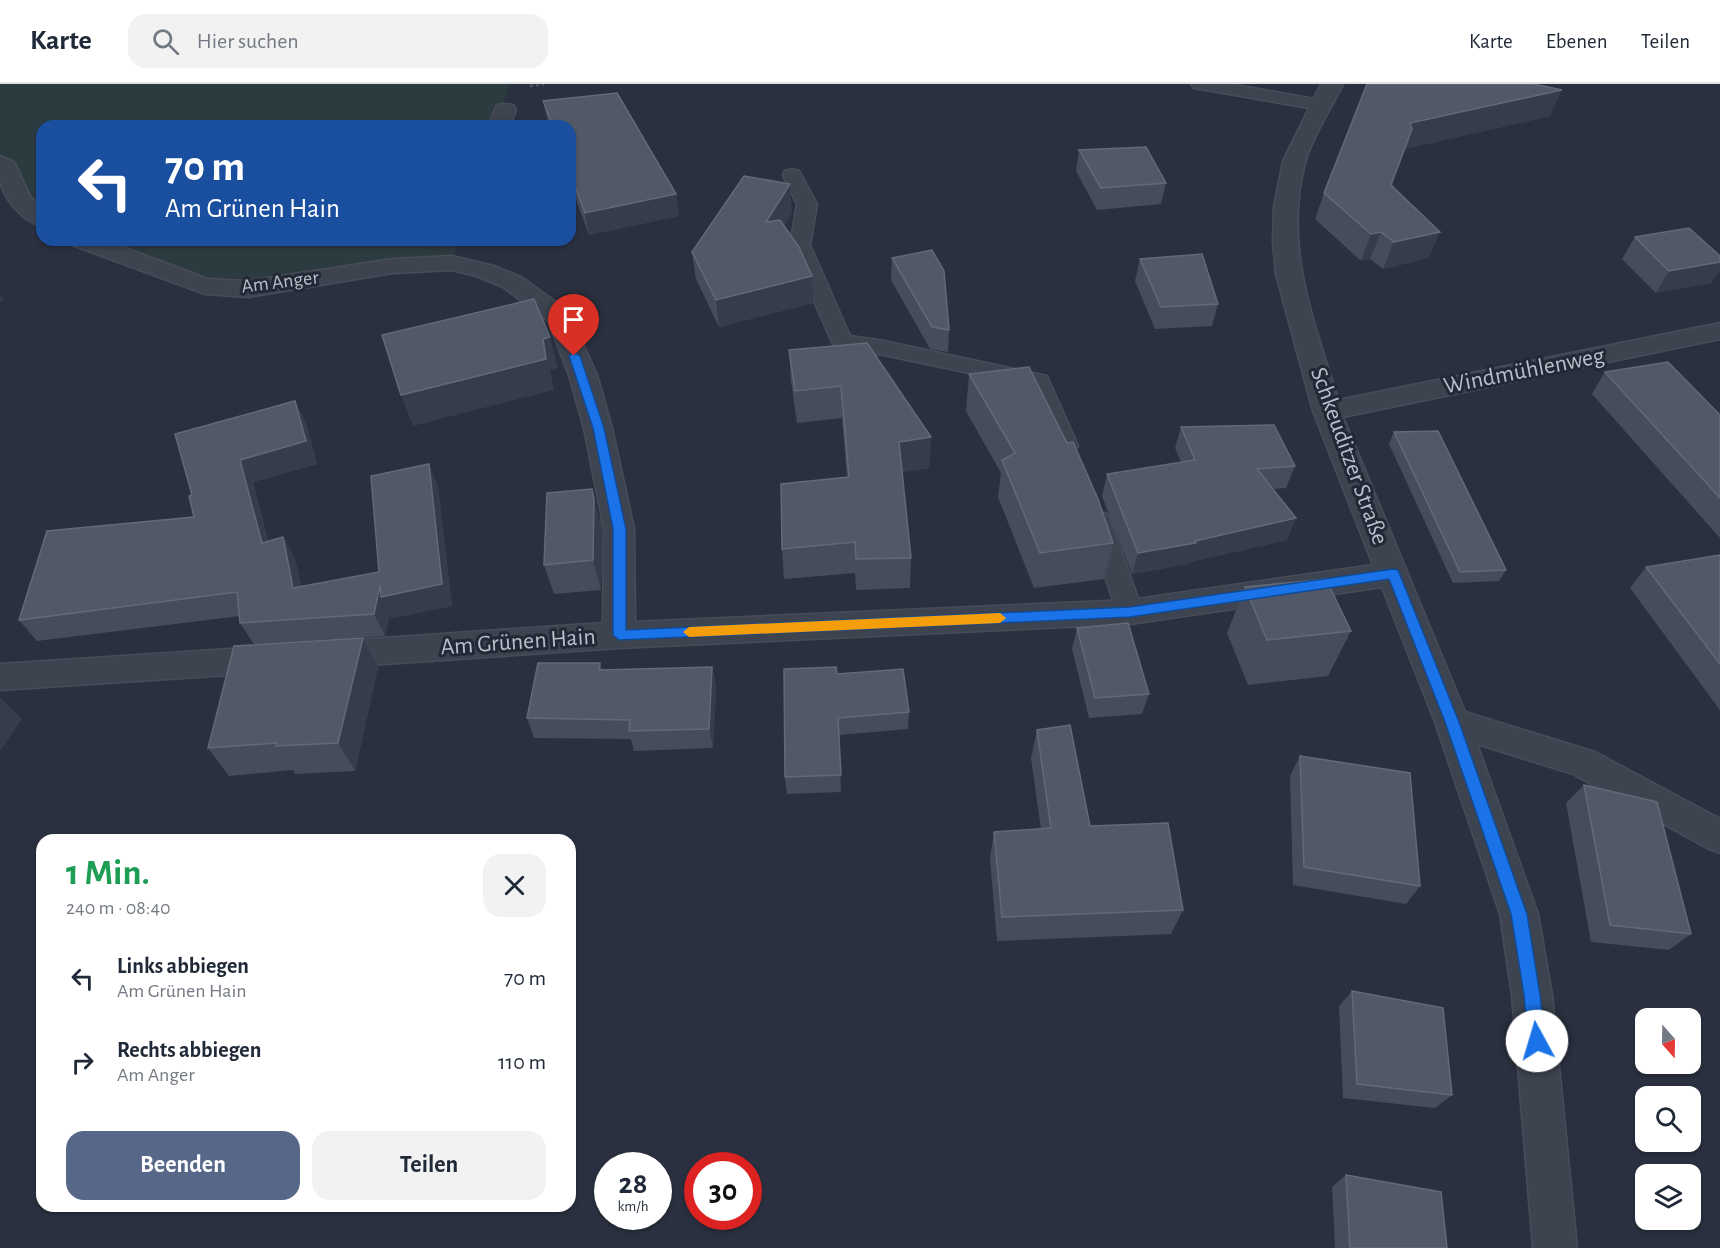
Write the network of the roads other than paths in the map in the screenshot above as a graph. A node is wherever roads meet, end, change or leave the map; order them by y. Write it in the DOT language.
graph roads {
  1 [pos="1200,84"];
  2 [pos="1326,95"];
  3 [pos="0,163"];
  4 [pos="792,175"];
  5 [pos="36,215"];
  6 [pos="97,246"];
  7 [pos="456,251"];
  8 [pos="1720,331"];
  9 [pos="1327,411"];
  10 [pos="1076,468"];
  11 [pos="1090,501"];
  12 [pos="1393,574"];
  13 [pos="1130,612"];
  14 [pos="619,635"];
  15 [pos="0,677"];
  16 [pos="1452,722"];
  17 [pos="1720,837"];
  18 [pos="1555,1248"];
  1 -- 2 [label="lane"];
  2 -- 9 [label="street, Schkeuditzer Straße"];
  3 -- 5 [label="street"];
  4 -- 10 [label="lane"];
  6 -- 7 [label="street, Am Anger"];
  7 -- 14 [label="street, Am Anger"];
  8 -- 9 [label="street, Windmühlenweg"];
  9 -- 12 [label="street, Schkeuditzer Straße"];
  11 -- 13 [label="lane"];
  12 -- 13 [label="street, Am Grünen Hain"];
  12 -- 16 [label="street, Schkeuditzer Straße"];
  13 -- 14 [label="street, Am Grünen Hain"];
  14 -- 15 [label="street, Am Grünen Hain"];
  16 -- 17 [label="street"];
  16 -- 18 [label="street, Schkeuditzer Straße"];
}
